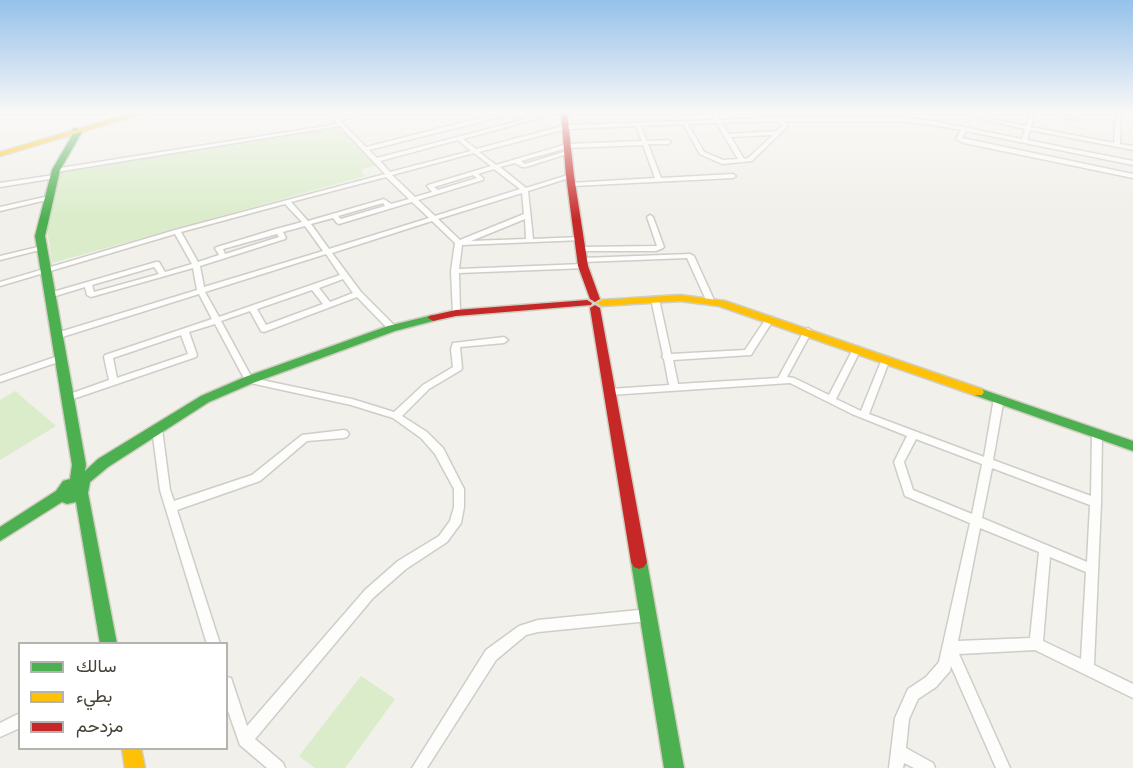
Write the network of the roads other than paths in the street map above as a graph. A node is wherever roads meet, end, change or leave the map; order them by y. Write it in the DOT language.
graph roads {
  1 [pos="18,148"];
  2 [pos="68,148"];
  3 [pos="207,148"];
  4 [pos="371,148"];
  5 [pos="425,148"];
  6 [pos="473,148"];
  7 [pos="489,148"];
  8 [pos="591,148"];
  9 [pos="648,148"];
  10 [pos="699,148"];
  11 [pos="734,148"];
  12 [pos="762,148"];
  13 [pos="997,148"];
  14 [pos="1058,148"];
  15 [pos="366,149"];
  16 [pos="567,150"];
  17 [pos="477,151"];
  18 [pos="0,153"];
  19 [pos="376,160"];
  20 [pos="742,161"];
  21 [pos="1133,163"];
  22 [pos="496,166"];
  23 [pos="55,174"];
  24 [pos="389,174"];
  25 [pos="733,176"];
  26 [pos="1133,176"];
  27 [pos="571,180"];
  28 [pos="659,180"];
  29 [pos="0,185"];
  30 [pos="525,190"];
  31 [pos="49,198"];
  32 [pos="412,199"];
  33 [pos="286,201"];
  34 [pos="0,209"];
  35 [pos="528,215"];
  36 [pos="650,217"];
  37 [pos="432,219"];
  38 [pos="306,222"];
  39 [pos="177,231"];
  40 [pos="530,241"];
  41 [pos="459,243"];
  42 [pos="42,248"];
  43 [pos="326,252"];
  44 [pos="582,253"];
  45 [pos="0,258"];
  46 [pos="196,265"];
  47 [pos="44,271"];
  48 [pos="455,271"];
  49 [pos="163,275"];
  50 [pos="344,276"];
  51 [pos="0,284"];
  52 [pos="88,284"];
  53 [pos="314,287"];
  54 [pos="201,291"];
  55 [pos="358,294"];
  56 [pos="49,296"];
  57 [pos="655,299"];
  58 [pos="710,300"];
  59 [pos="595,303"];
  60 [pos="328,305"];
  61 [pos="252,307"];
  62 [pos="456,313"];
  63 [pos="216,319"];
  64 [pos="770,319"];
  65 [pos="392,328"];
  66 [pos="184,331"];
  67 [pos="808,331"];
  68 [pos="56,336"];
  69 [pos="504,340"];
  70 [pos="857,349"];
  71 [pos="666,357"];
  72 [pos="61,358"];
  73 [pos="886,359"];
  74 [pos="0,379"];
  75 [pos="249,380"];
  76 [pos="781,380"];
  77 [pos="114,382"];
  78 [pos="674,387"];
  79 [pos="610,392"];
  80 [pos="68,398"];
  81 [pos="999,398"];
  82 [pos="831,400"];
  83 [pos="396,416"];
  84 [pos="864,416"];
  85 [pos="157,429"];
  86 [pos="1096,433"];
  87 [pos="344,434"];
  88 [pos="913,434"];
  89 [pos="1133,446"];
  90 [pos="988,462"];
  91 [pos="80,485"];
  92 [pos="1096,503"];
  93 [pos="171,507"];
  94 [pos="975,521"];
  95 [pos="0,535"];
  96 [pos="1045,549"];
  97 [pos="1092,569"];
  98 [pos="648,615"];
  99 [pos="109,642"];
  100 [pos="213,642"];
  101 [pos="1036,644"];
  102 [pos="950,648"];
  103 [pos="1087,669"];
  104 [pos="228,689"];
  105 [pos="1133,691"];
  106 [pos="18,721"];
  107 [pos="0,730"];
  108 [pos="245,740"];
  109 [pos="131,750"];
  110 [pos="899,752"];
  111 [pos="135,768"];
  112 [pos="278,768"];
  113 [pos="419,768"];
  114 [pos="674,768"];
  115 [pos="896,768"];
  116 [pos="928,768"];
  117 [pos="1003,768"];
  1 -- 18 [label="main road"];
  2 -- 23 [label="main road"];
  3 -- 23 [label="street"];
  4 -- 15 [label="street"];
  5 -- 19 [label="street"];
  6 -- 17 [label="street"];
  7 -- 17 [label="street"];
  8 -- 16 [label="street"];
  9 -- 28 [label="street"];
  10 -- 20 [label="street"];
  11 -- 20 [label="street"];
  12 -- 20 [label="street"];
  13 -- 26 [label="street"];
  14 -- 21 [label="street"];
  15 -- 19 [label="street"];
  16 -- 22 [label="street"];
  16 -- 27 [label="main road"];
  17 -- 22 [label="street"];
  17 -- 24 [label="street"];
  19 -- 24 [label="street"];
  22 -- 30 [label="street"];
  22 -- 32 [label="street"];
  23 -- 29 [label="street"];
  23 -- 31 [label="main road"];
  24 -- 32 [label="street"];
  24 -- 33 [label="street"];
  25 -- 28 [label="street"];
  27 -- 28 [label="street"];
  27 -- 30 [label="street"];
  27 -- 44 [label="main road"];
  30 -- 35 [label="street"];
  30 -- 37 [label="street"];
  31 -- 34 [label="street"];
  31 -- 42 [label="main road"];
  32 -- 37 [label="street"];
  32 -- 38 [label="street"];
  33 -- 38 [label="street"];
  33 -- 39 [label="street"];
  35 -- 40 [label="street"];
  35 -- 41 [label="street"];
  36 -- 44 [label="street"];
  37 -- 41 [label="street"];
  37 -- 43 [label="street"];
  38 -- 43 [label="street"];
  38 -- 46 [label="street"];
  39 -- 46 [label="street"];
  39 -- 47 [label="street"];
  40 -- 41 [label="street"];
  40 -- 44 [label="street"];
  41 -- 48 [label="street"];
  42 -- 45 [label="street"];
  42 -- 47 [label="main road"];
  43 -- 50 [label="street"];
  43 -- 54 [label="street"];
  44 -- 48 [label="street"];
  44 -- 58 [label="street"];
  44 -- 59 [label="main road"];
  46 -- 49 [label="street"];
  46 -- 54 [label="street"];
  47 -- 51 [label="street"];
  47 -- 56 [label="main road"];
  48 -- 62 [label="street"];
  49 -- 52 [label="street"];
  49 -- 52 [label="street"];
  50 -- 53 [label="street"];
  50 -- 55 [label="street"];
  52 -- 56 [label="street"];
  53 -- 60 [label="street"];
  53 -- 61 [label="street"];
  54 -- 63 [label="street"];
  54 -- 68 [label="street"];
  55 -- 60 [label="street"];
  55 -- 65 [label="street"];
  56 -- 68 [label="main road"];
  57 -- 58 [label="main road"];
  57 -- 59 [label="main road"];
  57 -- 71 [label="street"];
  58 -- 64 [label="main road"];
  59 -- 62 [label="main road"];
  59 -- 79 [label="main road"];
  60 -- 61 [label="street"];
  61 -- 63 [label="street"];
  62 -- 65 [label="main road"];
  63 -- 66 [label="street"];
  63 -- 75 [label="street"];
  64 -- 67 [label="main road"];
  64 -- 71 [label="street"];
  65 -- 75 [label="main road"];
  66 -- 77 [label="street"];
  66 -- 77 [label="street"];
  67 -- 70 [label="main road"];
  67 -- 76 [label="street"];
  68 -- 72 [label="main road"];
  69 -- 83 [label="street"];
  70 -- 73 [label="main road"];
  70 -- 82 [label="street"];
  71 -- 78 [label="street"];
  72 -- 74 [label="street"];
  72 -- 80 [label="main road"];
  73 -- 81 [label="main road"];
  73 -- 84 [label="street"];
  75 -- 83 [label="street"];
  75 -- 85 [label="main road"];
  76 -- 78 [label="street"];
  76 -- 82 [label="street"];
  77 -- 80 [label="street"];
  78 -- 79 [label="street"];
  79 -- 98 [label="main road"];
  80 -- 91 [label="main road"];
  81 -- 86 [label="main road"];
  81 -- 90 [label="street"];
  82 -- 84 [label="street"];
  83 -- 108 [label="street"];
  84 -- 88 [label="street"];
  85 -- 91 [label="main road"];
  85 -- 93 [label="street"];
  86 -- 89 [label="main road"];
  86 -- 92 [label="street"];
  87 -- 93 [label="street"];
  88 -- 90 [label="street"];
  88 -- 94 [label="street"];
  90 -- 92 [label="street"];
  90 -- 94 [label="street"];
  91 -- 95 [label="main road"];
  91 -- 99 [label="main road"];
  92 -- 97 [label="street"];
  93 -- 100 [label="street"];
  94 -- 96 [label="street"];
  94 -- 102 [label="street"];
  96 -- 97 [label="street"];
  96 -- 101 [label="street"];
  97 -- 103 [label="street"];
  98 -- 113 [label="street"];
  98 -- 114 [label="main road"];
  101 -- 102 [label="street"];
  101 -- 103 [label="street"];
  102 -- 110 [label="street"];
  102 -- 117 [label="street"];
  103 -- 105 [label="street"];
  104 -- 108 [label="street"];
  106 -- 107 [label="street"];
  108 -- 112 [label="street"];
  109 -- 111 [label="main road"];
  110 -- 115 [label="street"];
  110 -- 116 [label="street"];
}
